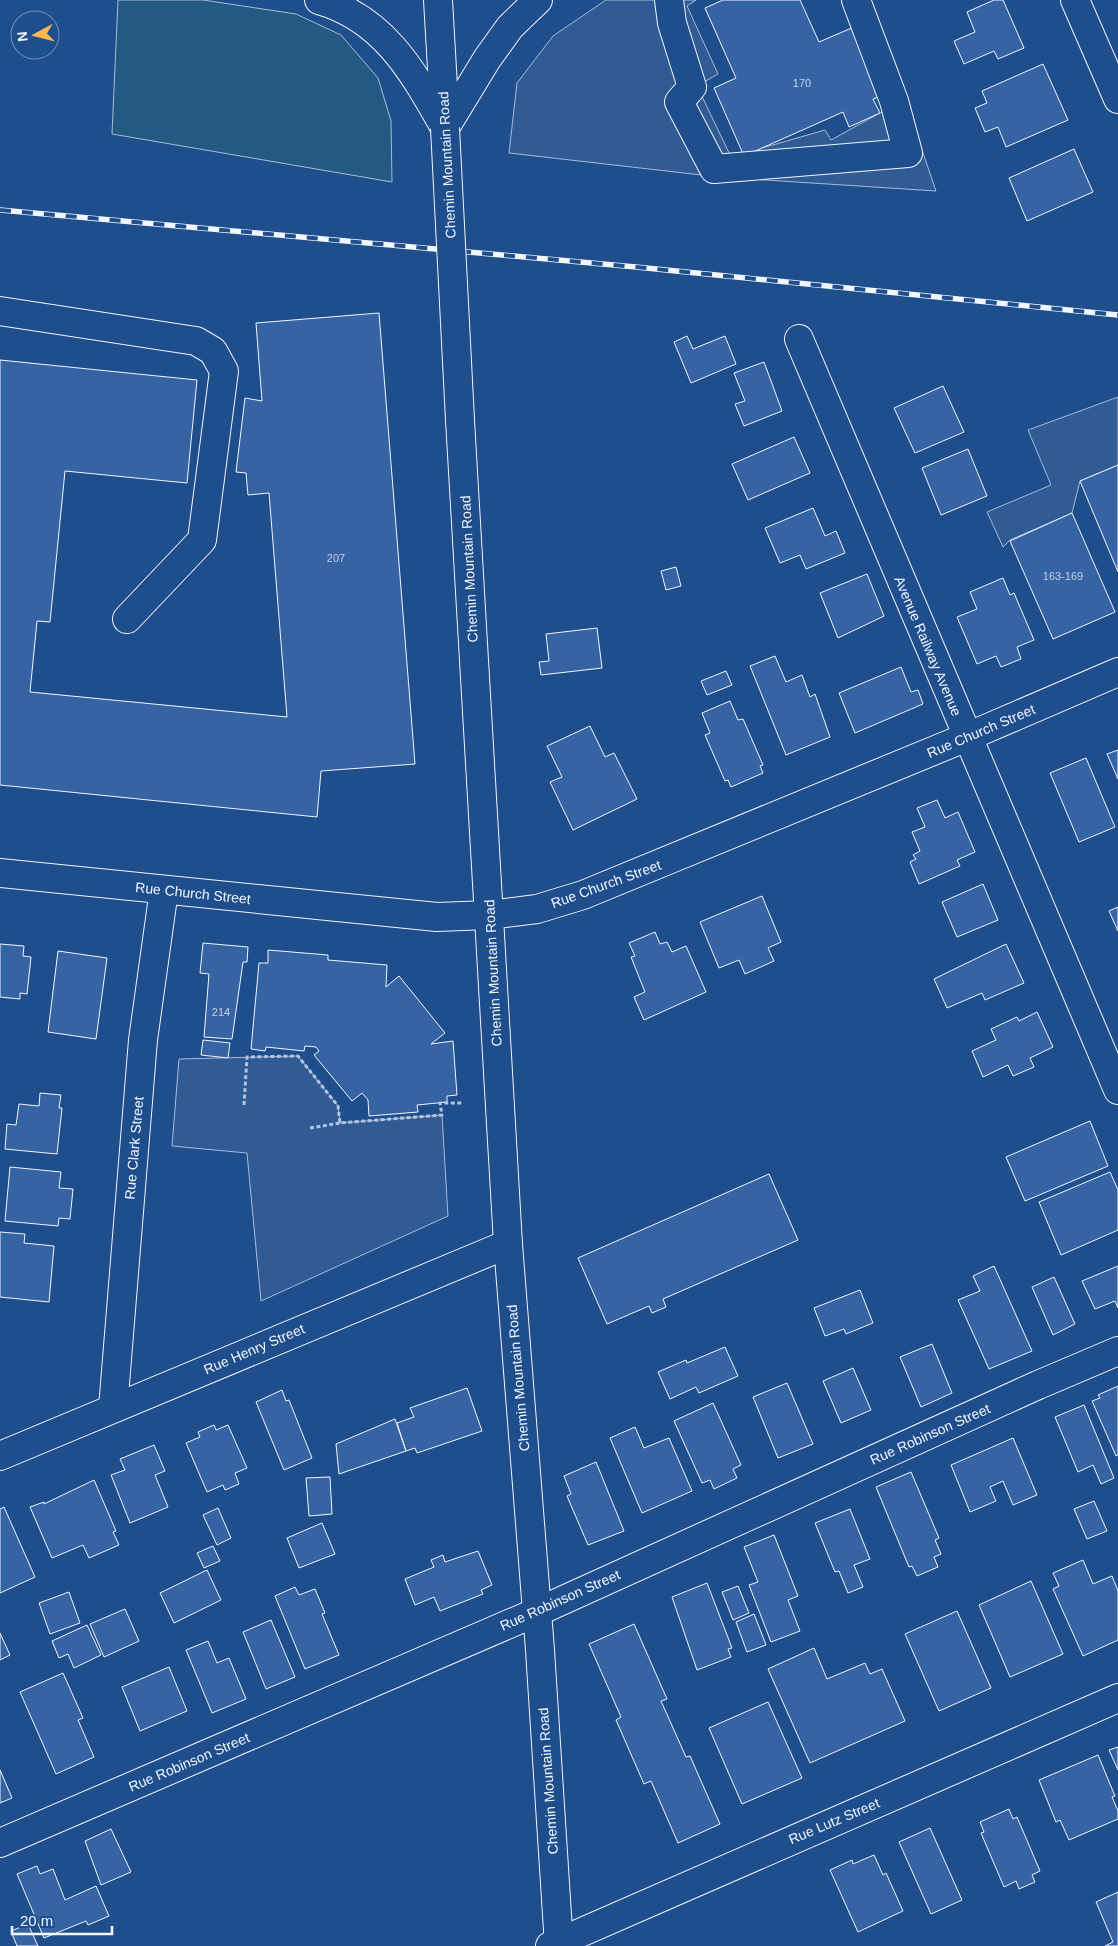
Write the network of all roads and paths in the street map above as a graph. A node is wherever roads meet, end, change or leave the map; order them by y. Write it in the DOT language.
graph roads {
  1 [pos="319,0"];
  2 [pos="438,0"];
  3 [pos="538,0"];
  4 [pos="856,0"];
  5 [pos="1075,0"];
  6 [pos="671,11"];
  7 [pos="1118,99"];
  8 [pos="445,128"];
  9 [pos="0,312"];
  10 [pos="799,339"];
  11 [pos="126,619"];
  12 [pos="1118,672"];
  13 [pos="967,737"];
  14 [pos="0,873"];
  15 [pos="164,890"];
  16 [pos="489,915"];
  17 [pos="1118,1090"];
  18 [pos="463,1102"];
  19 [pos="244,1105"];
  20 [pos="340,1123"];
  21 [pos="310,1128"];
  22 [pos="508,1244"];
  23 [pos="1118,1351"];
  24 [pos="113,1408"];
  25 [pos="0,1456"];
  26 [pos="537,1612"];
  27 [pos="1118,1698"];
  28 [pos="0,1843"];
  29 [pos="556,1945"];
  1 -- 8 [label="street"];
  2 -- 8 [label="street, Chemin Mountain Road"];
  3 -- 8 [label="street"];
  4 -- 6 [label="street"];
  5 -- 7 [label="street"];
  8 -- 16 [label="street, Chemin Mountain Road, bridge"];
  9 -- 11 [label="street"];
  10 -- 13 [label="street, Avenue Railway Avenue"];
  12 -- 13 [label="street, Rue Church Street"];
  13 -- 16 [label="street, Rue Church Street"];
  13 -- 17 [label="street, Avenue Railway Avenue"];
  14 -- 15 [label="street, Rue Church Street"];
  15 -- 16 [label="street, Rue Church Street"];
  15 -- 24 [label="street, Rue Clark Street"];
  16 -- 22 [label="street, Chemin Mountain Road"];
  18 -- 20 [label="path"];
  19 -- 20 [label="path"];
  20 -- 21 [label="path"];
  22 -- 24 [label="street, Rue Henry Street"];
  22 -- 26 [label="street, Chemin Mountain Road"];
  23 -- 26 [label="street, Rue Robinson Street"];
  24 -- 25 [label="street, Rue Henry Street"];
  26 -- 28 [label="street, Rue Robinson Street"];
  26 -- 29 [label="street, Chemin Mountain Road"];
  27 -- 29 [label="street, Rue Lutz Street"];
}
